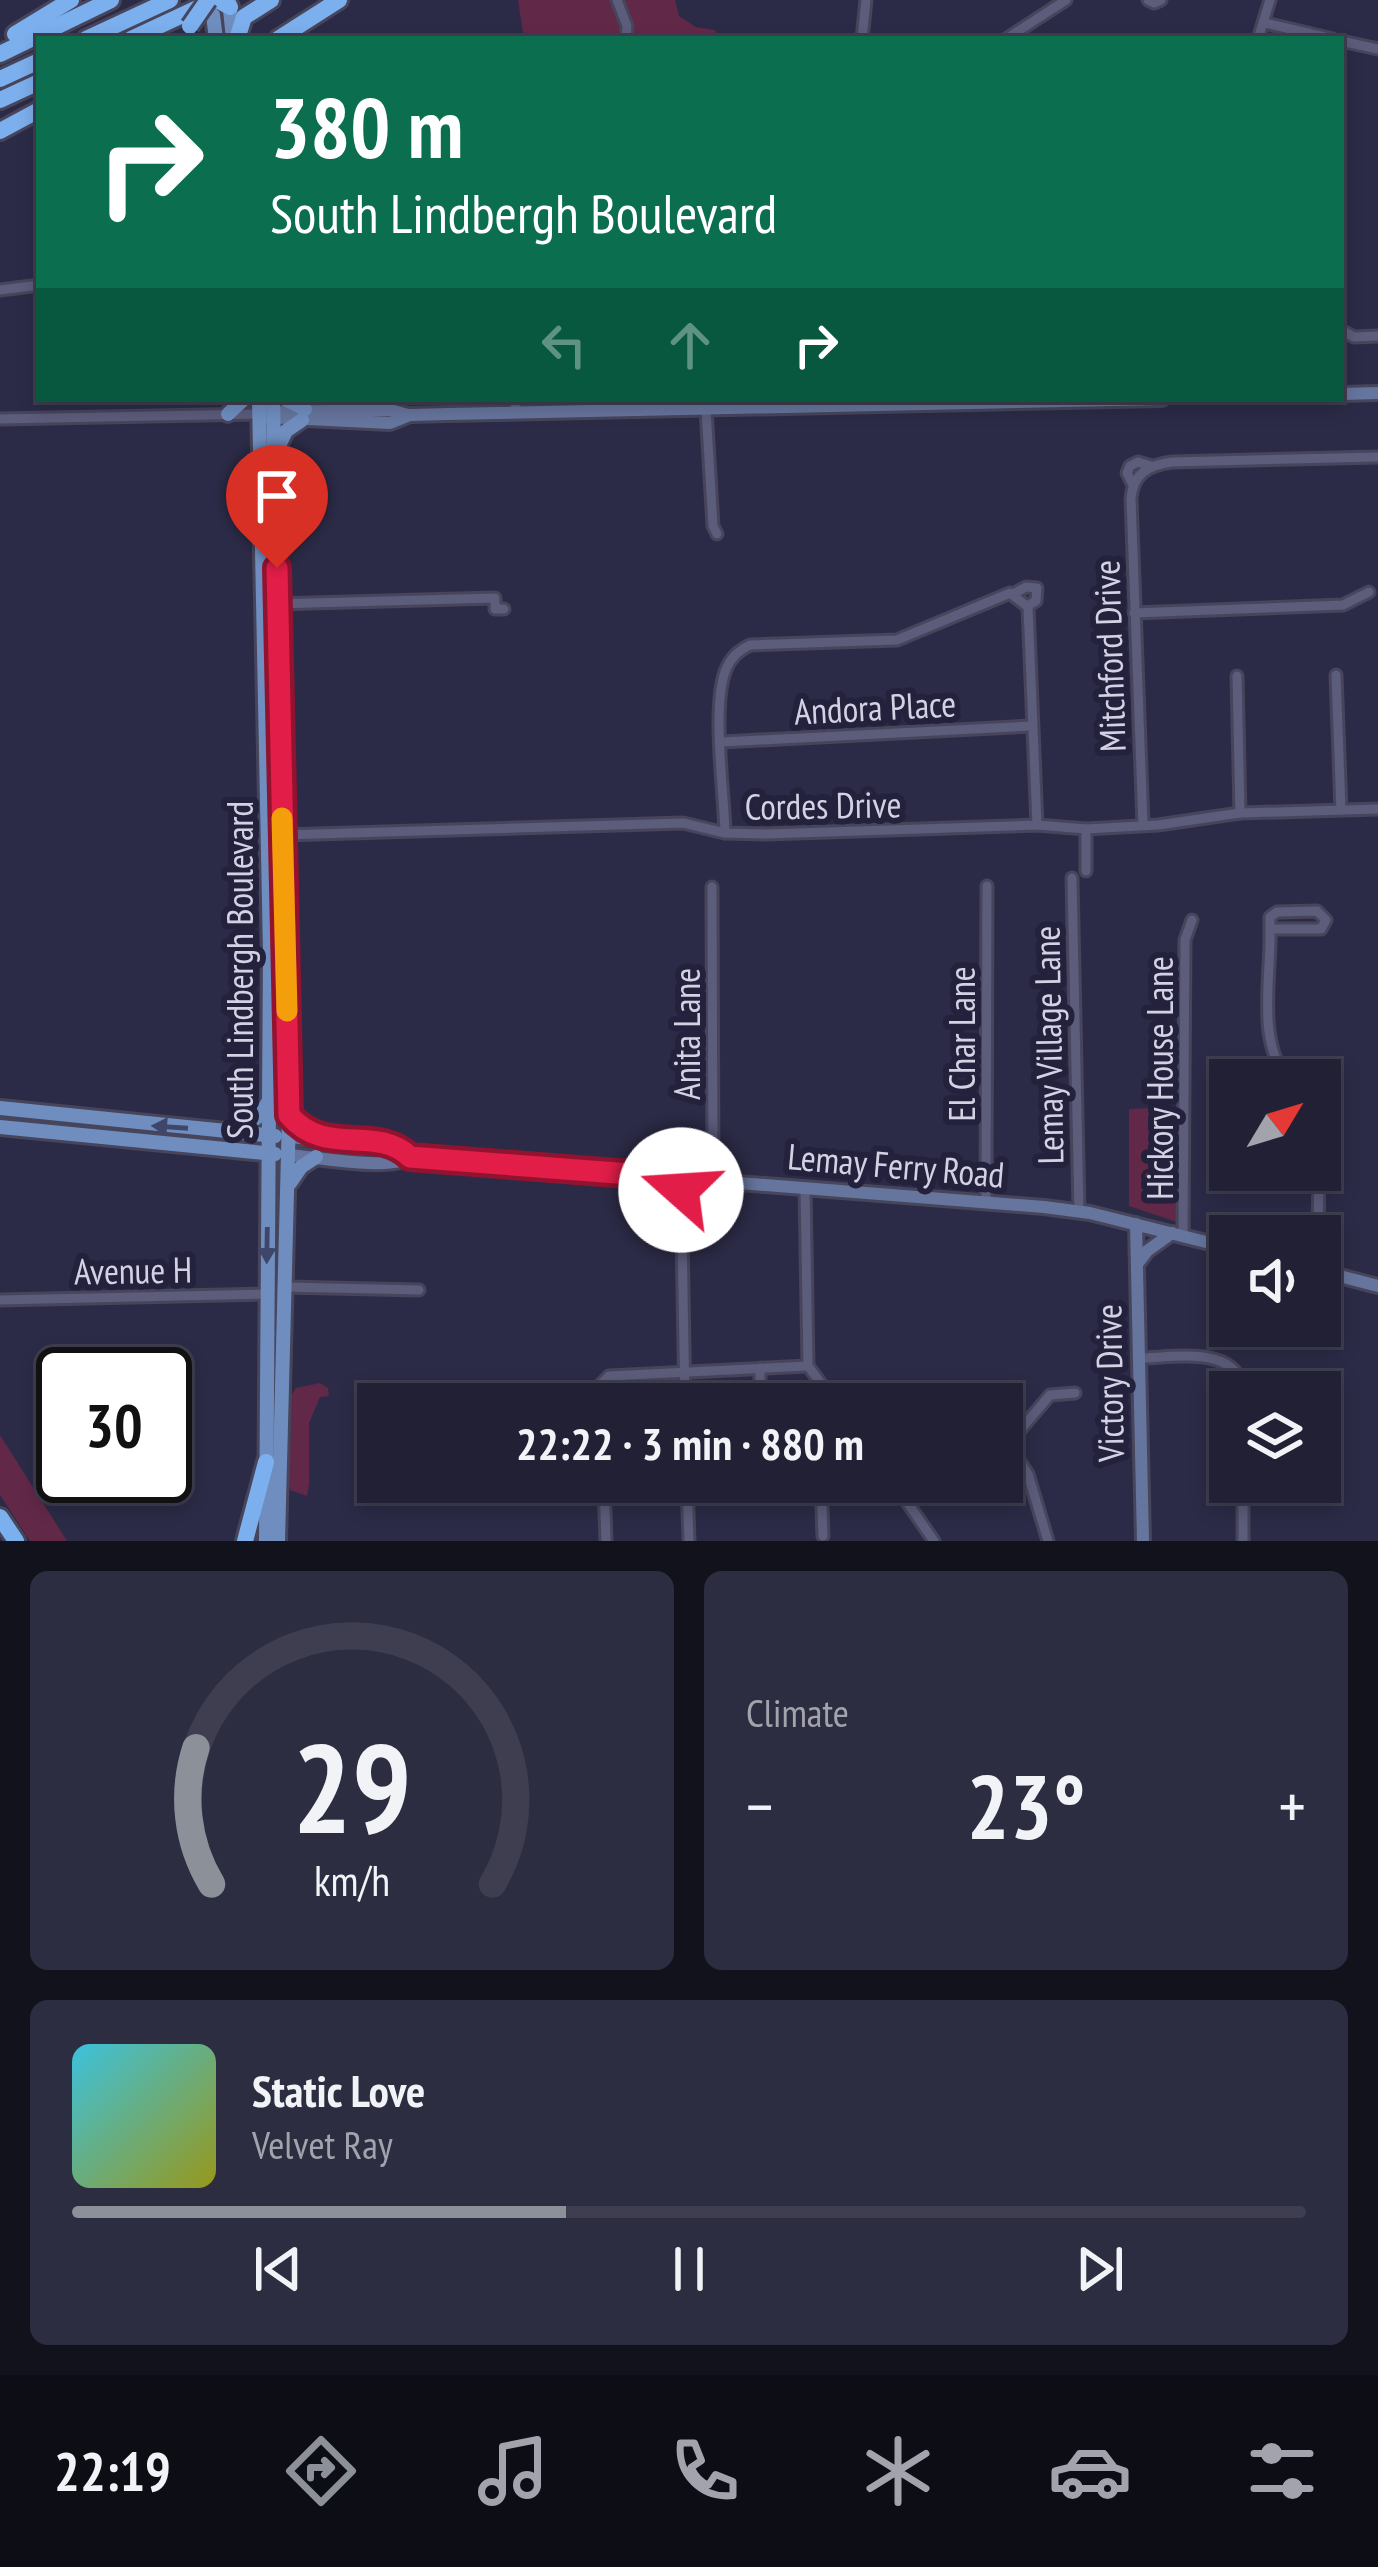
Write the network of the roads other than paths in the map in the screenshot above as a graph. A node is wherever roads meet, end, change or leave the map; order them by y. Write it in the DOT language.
graph roads {
  1 [pos="71,0"];
  2 [pos="111,0"];
  3 [pos="170,0"];
  4 [pos="271,0"];
  5 [pos="339,0"];
  6 [pos="617,0"];
  7 [pos="866,0"];
  8 [pos="1066,0"];
  9 [pos="1148,0"];
  10 [pos="1161,0"];
  11 [pos="1270,0"];
  12 [pos="218,3"];
  13 [pos="1265,23"];
  14 [pos="184,32"];
  15 [pos="92,36"];
  16 [pos="138,36"];
  17 [pos="215,36"];
  18 [pos="234,36"];
  19 [pos="236,36"];
  20 [pos="283,36"];
  21 [pos="626,36"];
  22 [pos="862,36"];
  23 [pos="1012,36"];
  24 [pos="1259,36"];
  25 [pos="1320,36"];
  26 [pos="1344,42"];
  27 [pos="0,48"];
  28 [pos="1378,50"];
  29 [pos="36,62"];
  30 [pos="0,79"];
  31 [pos="36,83"];
  32 [pos="0,100"];
  33 [pos="36,115"];
  34 [pos="4,129"];
  35 [pos="36,286"];
  36 [pos="0,290"];
  37 [pos="1344,332"];
  38 [pos="1378,336"];
  39 [pos="1378,393"];
  40 [pos="1344,394"];
  41 [pos="241,402"];
  42 [pos="443,402"];
  43 [pos="953,402"];
  44 [pos="515,405"];
  45 [pos="697,406"];
  46 [pos="271,407"];
  47 [pos="227,414"];
  48 [pos="431,414"];
  49 [pos="303,415"];
  50 [pos="0,419"];
  51 [pos="275,455"];
  52 [pos="1378,457"];
  53 [pos="717,534"];
  54 [pos="1369,592"];
  55 [pos="271,604"];
  56 [pos="504,609"];
  57 [pos="1134,613"];
  58 [pos="1237,676"];
  59 [pos="1336,676"];
  60 [pos="1030,726"];
  61 [pos="722,742"];
  62 [pos="1378,809"];
  63 [pos="1342,810"];
  64 [pos="1240,813"];
  65 [pos="1036,825"];
  66 [pos="1143,825"];
  67 [pos="1086,829"];
  68 [pos="725,833"];
  69 [pos="275,836"];
  70 [pos="1086,871"];
  71 [pos="1072,878"];
  72 [pos="987,886"];
  73 [pos="712,887"];
  74 [pos="1192,920"];
  75 [pos="1270,929"];
  76 [pos="1275,1059"];
  77 [pos="270,1099"];
  78 [pos="4,1107"];
  79 [pos="289,1115"];
  80 [pos="0,1126"];
  81 [pos="237,1132"];
  82 [pos="270,1135"];
  83 [pos="288,1136"];
  84 [pos="318,1138"];
  85 [pos="241,1151"];
  86 [pos="270,1154"];
  87 [pos="288,1155"];
  88 [pos="316,1157"];
  89 [pos="410,1157"];
  90 [pos="269,1177"];
  91 [pos="681,1178"];
  92 [pos="713,1180"];
  93 [pos="288,1187"];
  94 [pos="805,1187"];
  95 [pos="986,1202"];
  96 [pos="1079,1211"];
  97 [pos="1136,1224"];
  98 [pos="1178,1235"];
  99 [pos="1209,1243"];
  100 [pos="1136,1265"];
  101 [pos="1341,1276"];
  102 [pos="1378,1286"];
  103 [pos="285,1287"];
  104 [pos="419,1290"];
  105 [pos="268,1294"];
  106 [pos="0,1300"];
  107 [pos="1138,1358"];
  108 [pos="808,1366"];
  109 [pos="760,1368"];
  110 [pos="685,1371"];
  111 [pos="1236,1371"];
  112 [pos="602,1383"];
  113 [pos="685,1383"];
  114 [pos="760,1383"];
  115 [pos="821,1383"];
  116 [pos="1075,1394"];
  117 [pos="1023,1421"];
  118 [pos="266,1462"];
  119 [pos="1023,1466"];
  120 [pos="605,1503"];
  121 [pos="687,1503"];
  122 [pos="821,1503"];
  123 [pos="908,1503"];
  124 [pos="1243,1503"];
  125 [pos="266,1509"];
  126 [pos="0,1516"];
  127 [pos="823,1536"];
  128 [pos="16,1541"];
  129 [pos="245,1541"];
  130 [pos="266,1541"];
  131 [pos="278,1541"];
  132 [pos="606,1541"];
  133 [pos="688,1541"];
  134 [pos="934,1541"];
  135 [pos="1048,1541"];
  136 [pos="1143,1541"];
  137 [pos="1243,1541"];
  1 -- 27 [label="highway"];
  2 -- 27 [label="highway"];
  3 -- 15 [label="highway"];
  4 -- 19 [label="highway"];
  5 -- 20 [label="highway"];
  6 -- 21 [label="street"];
  7 -- 22 [label="street"];
  8 -- 23 [label="street"];
  9 -- 10 [label="street"];
  11 -- 13 [label="street"];
  12 -- 14 [label="highway, bridge"];
  12 -- 16 [label="highway"];
  12 -- 17 [label="main road"];
  12 -- 18 [label="main road"];
  13 -- 24 [label="street"];
  13 -- 25 [label="street"];
  26 -- 28 [label="street"];
  29 -- 30 [label="highway"];
  31 -- 32 [label="highway"];
  33 -- 34 [label="highway"];
  35 -- 36 [label="street"];
  37 -- 38 [label="street"];
  39 -- 40 [label="main road"];
  41 -- 47 [label="main road"];
  42 -- 48 [label="main road"];
  43 -- 45 [label="main road"];
  44 -- 45 [label="main road"];
  44 -- 48 [label="main road"];
  45 -- 53 [label="street"];
  46 -- 47 [label="street"];
  46 -- 49 [label="main road"];
  46 -- 49 [label="main road"];
  46 -- 51 [label="main road, South Lindbergh Boulevard"];
  46 -- 55 [label="main road, South Lindbergh Boulevard"];
  47 -- 50 [label="street"];
  48 -- 49 [label="main road"];
  49 -- 51 [label="main road"];
  51 -- 55 [label="main road, South Lindbergh Boulevard"];
  52 -- 57 [label="street, Mitchford Drive"];
  54 -- 57 [label="street"];
  55 -- 56 [label="street"];
  55 -- 69 [label="main road, South Lindbergh Boulevard"];
  57 -- 66 [label="street, Mitchford Drive"];
  58 -- 64 [label="street"];
  59 -- 63 [label="street"];
  60 -- 61 [label="street, Andora Place"];
  60 -- 61 [label="street"];
  60 -- 65 [label="street"];
  61 -- 68 [label="street"];
  62 -- 63 [label="street, Cordes Drive"];
  63 -- 64 [label="street, Cordes Drive"];
  64 -- 66 [label="street, Cordes Drive"];
  65 -- 67 [label="street, Cordes Drive"];
  65 -- 68 [label="street, Cordes Drive"];
  66 -- 67 [label="street, Cordes Drive"];
  67 -- 70 [label="street"];
  68 -- 69 [label="street, Cordes Drive"];
  69 -- 77 [label="main road, South Lindbergh Boulevard"];
  69 -- 79 [label="main road, South Lindbergh Boulevard"];
  71 -- 96 [label="street, Lemay Village Lane"];
  72 -- 95 [label="street, El Char Lane"];
  73 -- 92 [label="street, Anita Lane"];
  74 -- 98 [label="street, Hickory House Lane"];
  75 -- 75 [label="street"];
  75 -- 76 [label="street"];
  77 -- 81 [label="main road"];
  77 -- 82 [label="main road, South Lindbergh Boulevard"];
  81 -- 78 [label="main road, Lemay Ferry Road, one-way"];
  79 -- 83 [label="main road, South Lindbergh Boulevard"];
  79 -- 84 [label="main road"];
  80 -- 85 [label="main road, Lemay Ferry Road"];
  81 -- 82 [label="main road, Lemay Ferry Road"];
  82 -- 83 [label="main road, Lemay Ferry Road"];
  82 -- 86 [label="main road, South Lindbergh Boulevard"];
  83 -- 84 [label="main road, Lemay Ferry Road"];
  83 -- 87 [label="main road, South Lindbergh Boulevard"];
  84 -- 89 [label="main road, Lemay Ferry Road"];
  85 -- 86 [label="main road, Lemay Ferry Road"];
  85 -- 90 [label="main road"];
  86 -- 87 [label="main road, Lemay Ferry Road"];
  86 -- 90 [label="main road, South Lindbergh Boulevard"];
  87 -- 88 [label="main road, Lemay Ferry Road"];
  87 -- 93 [label="main road, South Lindbergh Boulevard"];
  88 -- 89 [label="main road, Lemay Ferry Road"];
  88 -- 93 [label="main road"];
  89 -- 91 [label="main road, Lemay Ferry Road"];
  90 -- 105 [label="main road, South Lindbergh Boulevard, one-way"];
  91 -- 92 [label="main road, Lemay Ferry Road"];
  91 -- 110 [label="street"];
  92 -- 94 [label="main road, Lemay Ferry Road"];
  93 -- 103 [label="main road, South Lindbergh Boulevard"];
  94 -- 95 [label="main road, Lemay Ferry Road"];
  94 -- 108 [label="street"];
  95 -- 96 [label="main road, Lemay Ferry Road"];
  96 -- 97 [label="main road, Lemay Ferry Road"];
  97 -- 98 [label="main road, Lemay Ferry Road"];
  97 -- 100 [label="main road, Victory Drive"];
  98 -- 99 [label="main road, Lemay Ferry Road"];
  98 -- 100 [label="main road"];
  100 -- 107 [label="main road, Victory Drive"];
  101 -- 102 [label="main road"];
  103 -- 104 [label="street"];
  103 -- 125 [label="main road, South Lindbergh Boulevard"];
  105 -- 106 [label="street, Avenue H"];
  105 -- 118 [label="main road, South Lindbergh Boulevard"];
  107 -- 111 [label="street"];
  107 -- 136 [label="main road, Victory Drive"];
  108 -- 109 [label="street"];
  108 -- 115 [label="street"];
  109 -- 110 [label="street"];
  109 -- 114 [label="street"];
  110 -- 112 [label="street"];
  110 -- 113 [label="street"];
  116 -- 117 [label="street"];
  118 -- 125 [label="highway"];
  119 -- 135 [label="street"];
  120 -- 132 [label="street"];
  121 -- 133 [label="street"];
  122 -- 127 [label="street"];
  123 -- 134 [label="street"];
  124 -- 137 [label="street"];
  125 -- 129 [label="highway"];
  125 -- 130 [label="main road, South Lindbergh Boulevard"];
  125 -- 131 [label="main road, South Lindbergh Boulevard"];
  126 -- 128 [label="highway"];
}
